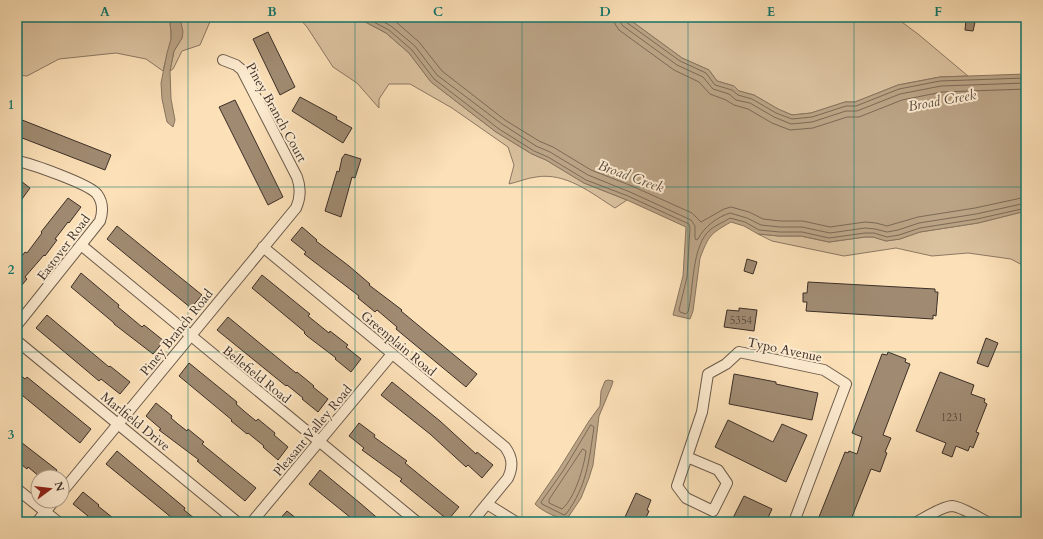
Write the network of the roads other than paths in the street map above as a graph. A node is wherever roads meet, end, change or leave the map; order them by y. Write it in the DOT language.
graph roads {
  1 [pos="223,60"];
  2 [pos="17,161"];
  3 [pos="300,186"];
  4 [pos="81,245"];
  5 [pos="264,246"];
  6 [pos="17,325"];
  7 [pos="190,335"];
  8 [pos="17,341"];
  9 [pos="392,354"];
  10 [pos="118,424"];
  11 [pos="319,441"];
  12 [pos="687,457"];
  13 [pos="70,482"];
  14 [pos="17,488"];
  15 [pos="487,504"];
  16 [pos="47,509"];
  17 [pos="45,512"];
  18 [pos="37,522"];
  19 [pos="58,522"];
  20 [pos="237,522"];
  21 [pos="252,522"];
  22 [pos="417,522"];
  23 [pos="472,522"];
  24 [pos="516,522"];
  25 [pos="794,522"];
  26 [pos="917,522"];
  27 [pos="988,522"];
  1 -- 3 [label="street, Piney Branch Court"];
  2 -- 4 [label="street, Eastover Road"];
  3 -- 5 [label="street, Piney Branch Road"];
  4 -- 6 [label="street, Eastover Road"];
  4 -- 7 [label="street, Bellefield Road"];
  5 -- 7 [label="street, Piney Branch Road"];
  5 -- 9 [label="street, Greenplain Road"];
  7 -- 10 [label="street, Piney Branch Road"];
  7 -- 11 [label="street, Bellefield Road"];
  8 -- 10 [label="street, Marlfield Drive"];
  9 -- 11 [label="street, Pleasant Valley Road"];
  9 -- 15 [label="street, Greenplain Road"];
  10 -- 13 [label="street, Piney Branch Road"];
  10 -- 20 [label="street, Marlfield Drive"];
  11 -- 21 [label="street, Pleasant Valley Road"];
  11 -- 22 [label="street, Bellefield Road"];
  12 -- 12 [label="street, Typo Avenue"];
  12 -- 25 [label="street, Typo Avenue"];
  14 -- 17 [label="street"];
  15 -- 23 [label="street"];
  15 -- 24 [label="street"];
  16 -- 17 [label="street"];
  17 -- 18 [label="street"];
  17 -- 19 [label="street"];
  26 -- 27 [label="street"];
}
